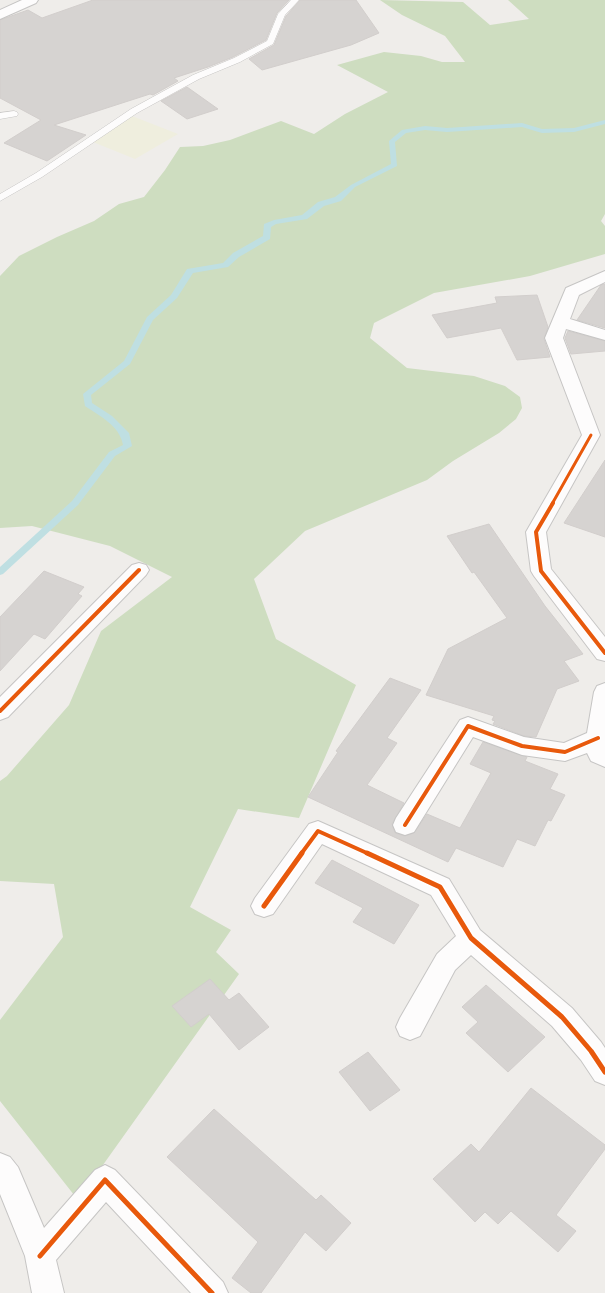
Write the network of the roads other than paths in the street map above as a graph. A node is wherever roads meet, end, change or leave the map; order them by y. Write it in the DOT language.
graph roads {
  1 [pos="32,0"];
  2 [pos="295,0"];
  3 [pos="0,15"];
  4 [pos="14,114"];
  5 [pos="0,116"];
  6 [pos="0,198"];
  7 [pos="605,276"];
  8 [pos="560,322"];
  9 [pos="605,335"];
  10 [pos="598,437"];
  11 [pos="140,570"];
  12 [pos="605,653"];
  13 [pos="605,692"];
  14 [pos="0,710"];
  15 [pos="602,748"];
  16 [pos="406,825"];
  17 [pos="264,906"];
  18 [pos="471,938"];
  19 [pos="410,1027"];
  20 [pos="605,1072"];
  21 [pos="0,1167"];
  22 [pos="40,1256"];
  23 [pos="48,1293"];
  24 [pos="212,1293"];
  1 -- 3 [label="street"];
  2 -- 6 [label="lane"];
  4 -- 5 [label="lane"];
  7 -- 8 [label="street"];
  8 -- 9 [label="street"];
  8 -- 10 [label="street"];
  10 -- 12 [label="street"];
  11 -- 14 [label="street"];
  13 -- 15 [label="street"];
  15 -- 16 [label="street"];
  17 -- 18 [label="street"];
  18 -- 19 [label="street"];
  18 -- 20 [label="street"];
  21 -- 22 [label="street"];
  22 -- 23 [label="street"];
  22 -- 24 [label="street"];
}
